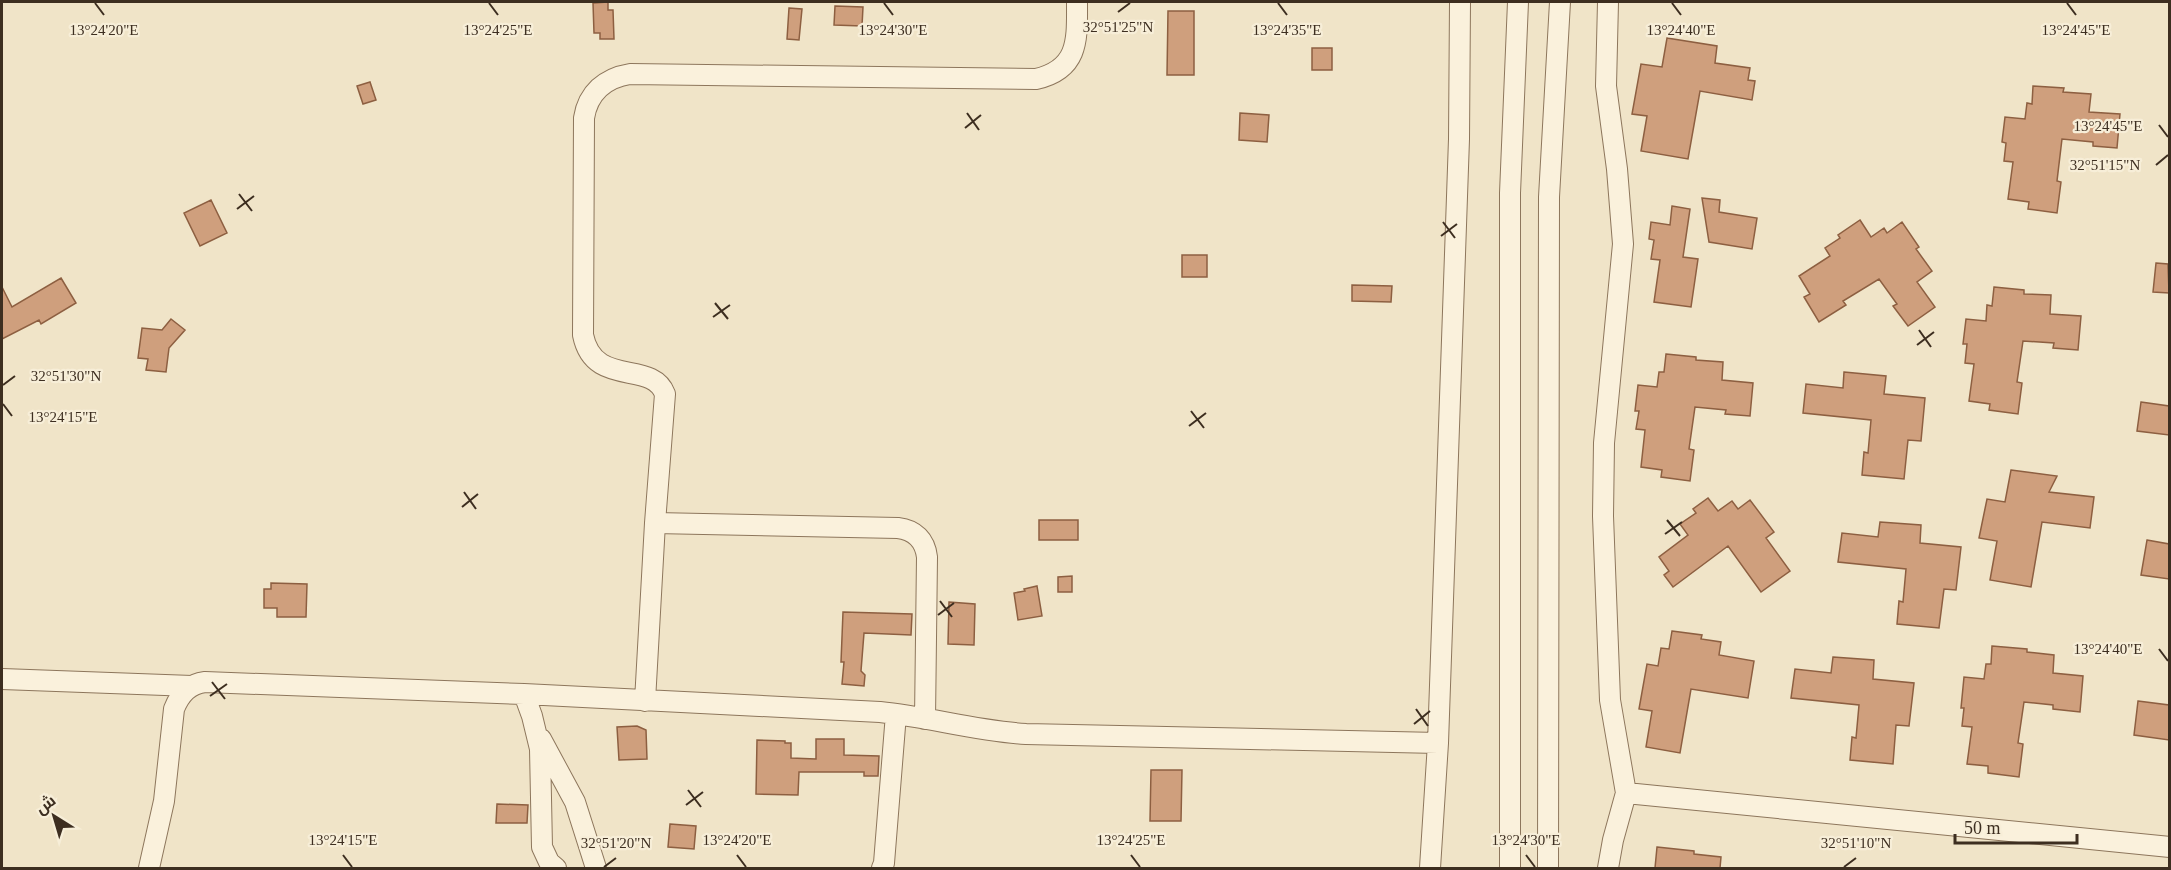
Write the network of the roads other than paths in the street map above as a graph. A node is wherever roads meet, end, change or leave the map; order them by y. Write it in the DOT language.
graph roads {
  1 [pos="1077,2"];
  2 [pos="1460,2"];
  3 [pos="1518,2"];
  4 [pos="1560,2"];
  5 [pos="1608,2"];
  6 [pos="655,523"];
  7 [pos="2,680"];
  8 [pos="192,686"];
  9 [pos="524,694"];
  10 [pos="645,700"];
  11 [pos="896,714"];
  12 [pos="925,719"];
  13 [pos="536,732"];
  14 [pos="1438,743"];
  15 [pos="1626,793"];
  16 [pos="2169,847"];
  17 [pos="149,868"];
  18 [pos="556,868"];
  19 [pos="596,868"];
  20 [pos="882,868"];
  21 [pos="1430,868"];
  22 [pos="1510,868"];
  23 [pos="1548,868"];
  24 [pos="1608,868"];
  1 -- 6 [label="street"];
  2 -- 14 [label="street"];
  3 -- 22 [label="street"];
  4 -- 23 [label="street"];
  5 -- 15 [label="street"];
  6 -- 10 [label="street"];
  6 -- 12 [label="street"];
  7 -- 8 [label="street"];
  8 -- 9 [label="street"];
  8 -- 17 [label="street"];
  9 -- 10 [label="street"];
  9 -- 13 [label="street"];
  10 -- 11 [label="street"];
  11 -- 12 [label="street"];
  11 -- 20 [label="street"];
  12 -- 14 [label="street"];
  13 -- 18 [label="street"];
  13 -- 19 [label="street"];
  14 -- 21 [label="street"];
  15 -- 16 [label="street"];
  15 -- 24 [label="street"];
}
